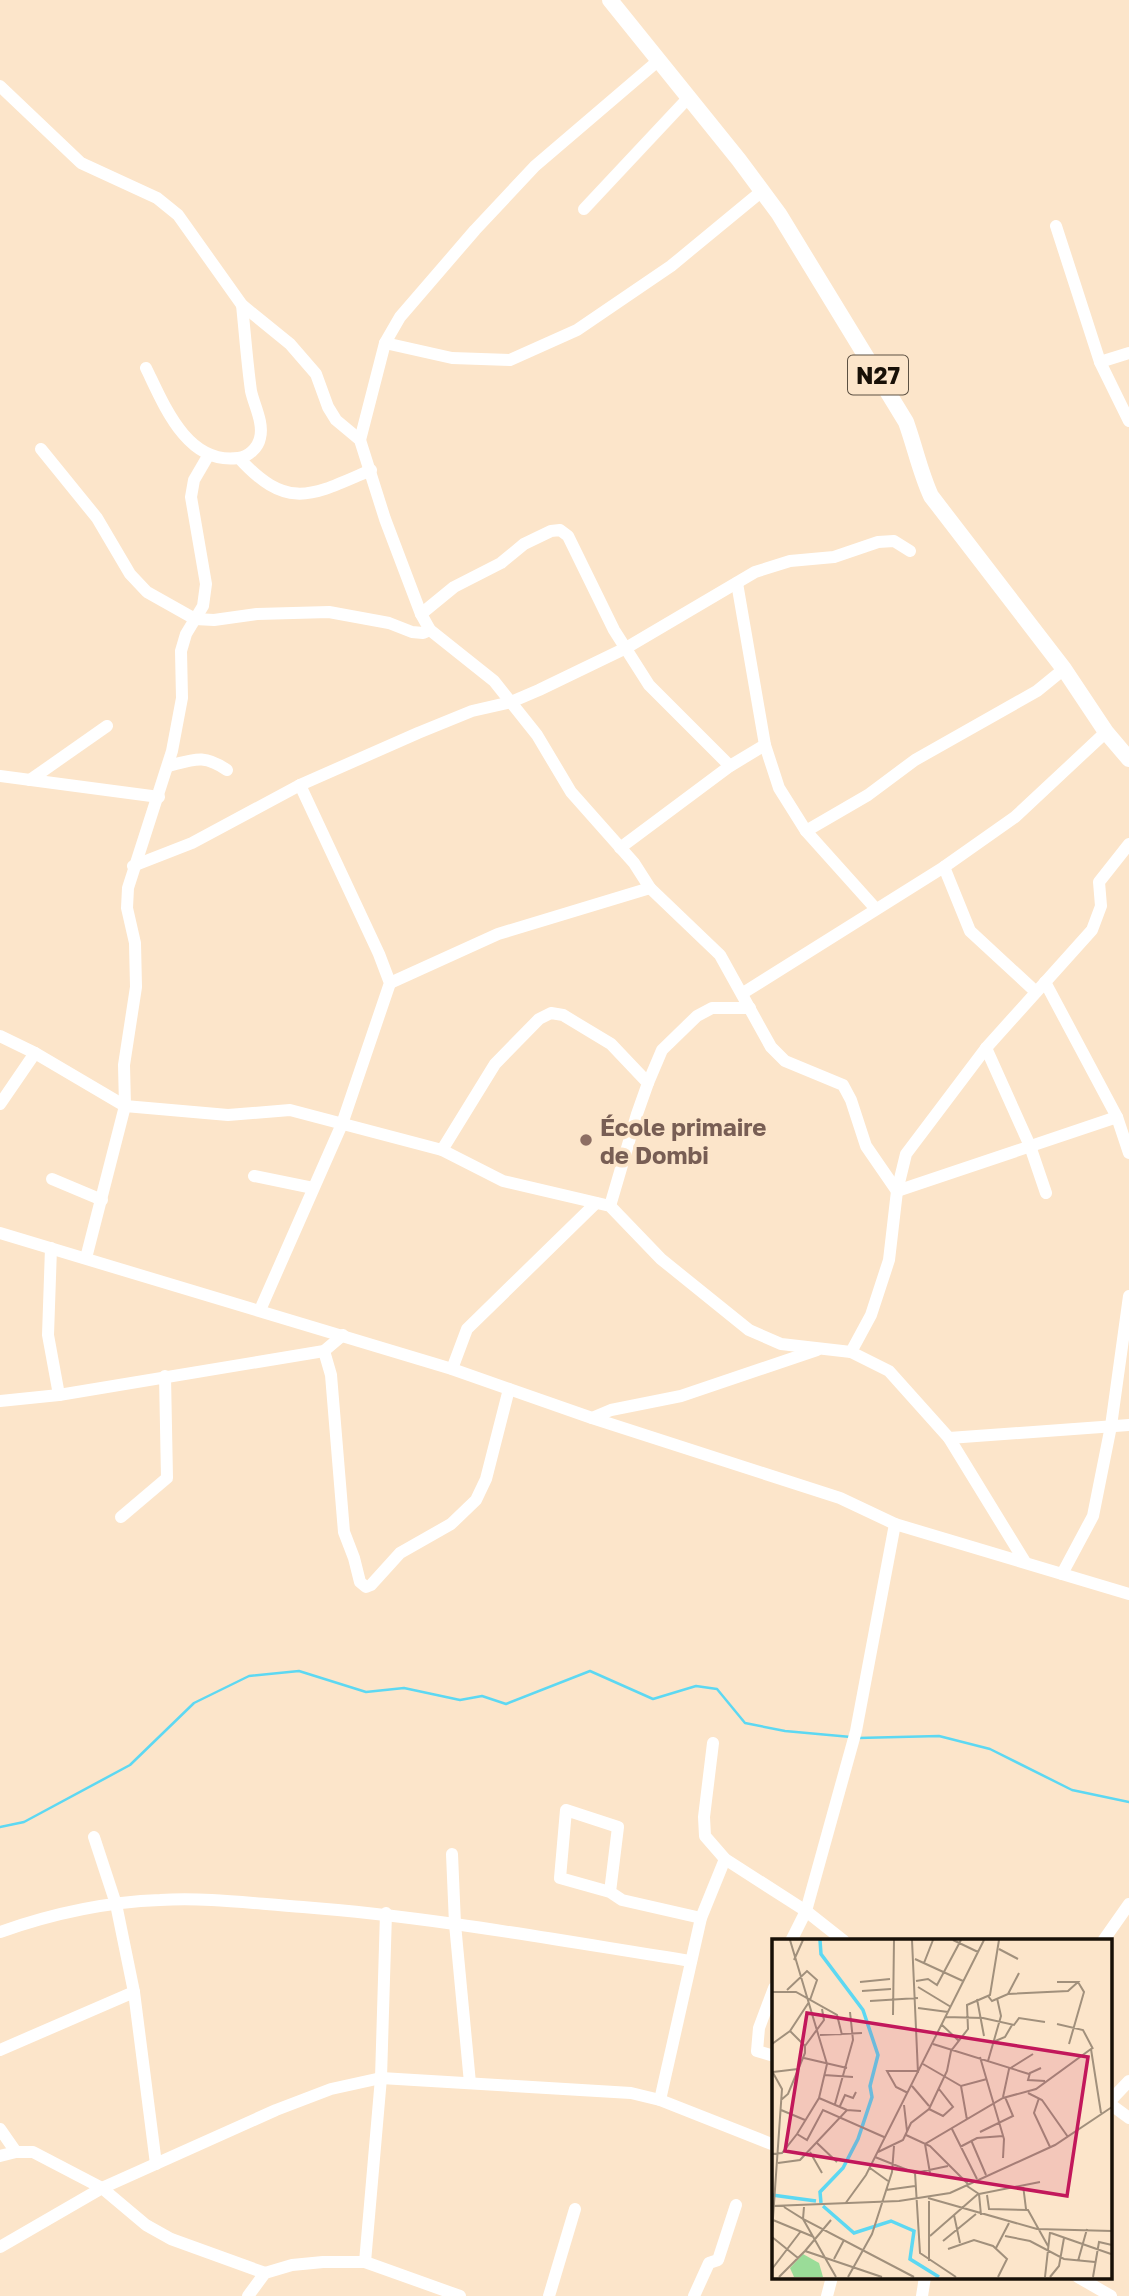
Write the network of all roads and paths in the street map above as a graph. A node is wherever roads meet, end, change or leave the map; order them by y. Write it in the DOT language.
graph roads {
  1 [pos="610,0"];
  2 [pos="659,60"];
  3 [pos="0,86"];
  4 [pos="689,97"];
  5 [pos="762,191"];
  6 [pos="584,209"];
  7 [pos="1056,226"];
  8 [pos="242,305"];
  9 [pos="385,342"];
  10 [pos="1129,353"];
  11 [pos="1100,362"];
  12 [pos="146,368"];
  13 [pos="1129,421"];
  14 [pos="360,440"];
  15 [pos="41,449"];
  16 [pos="208,456"];
  17 [pos="239,458"];
  18 [pos="370,470"];
  19 [pos="910,551"];
  20 [pos="737,583"];
  21 [pos="421,614"];
  22 [pos="195,619"];
  23 [pos="430,630"];
  24 [pos="626,648"];
  25 [pos="1065,669"];
  26 [pos="511,702"];
  27 [pos="107,726"];
  28 [pos="1107,732"];
  29 [pos="765,745"];
  30 [pos="1129,759"];
  31 [pos="168,766"];
  32 [pos="730,766"];
  33 [pos="228,770"];
  34 [pos="0,776"];
  35 [pos="30,780"];
  36 [pos="300,785"];
  37 [pos="159,797"];
  38 [pos="807,831"];
  39 [pos="1129,844"];
  40 [pos="621,848"];
  41 [pos="133,866"];
  42 [pos="944,867"];
  43 [pos="650,888"];
  44 [pos="876,909"];
  45 [pos="390,983"];
  46 [pos="1040,987"];
  47 [pos="743,993"];
  48 [pos="750,1008"];
  49 [pos="0,1036"];
  50 [pos="986,1048"];
  51 [pos="35,1053"];
  52 [pos="648,1083"];
  53 [pos="0,1104"];
  54 [pos="125,1106"];
  55 [pos="1117,1116"];
  56 [pos="342,1124"];
  57 [pos="1030,1146"];
  58 [pos="442,1150"];
  59 [pos="1129,1153"];
  60 [pos="254,1176"];
  61 [pos="52,1179"];
  62 [pos="313,1188"];
  63 [pos="897,1191"];
  64 [pos="1046,1193"];
  65 [pos="102,1200"];
  66 [pos="596,1203"];
  67 [pos="610,1206"];
  68 [pos="0,1233"];
  69 [pos="51,1248"];
  70 [pos="86,1258"];
  71 [pos="1129,1296"];
  72 [pos="260,1310"];
  73 [pos="343,1335"];
  74 [pos="821,1349"];
  75 [pos="324,1351"];
  76 [pos="851,1353"];
  77 [pos="452,1369"];
  78 [pos="165,1376"];
  79 [pos="509,1389"];
  80 [pos="59,1395"];
  81 [pos="0,1401"];
  82 [pos="592,1418"];
  83 [pos="1129,1425"];
  84 [pos="1111,1426"];
  85 [pos="949,1438"];
  86 [pos="121,1517"];
  87 [pos="895,1524"];
  88 [pos="1025,1562"];
  89 [pos="1062,1574"];
  90 [pos="1129,1594"];
  91 [pos="713,1742"];
  92 [pos="94,1837"];
  93 [pos="452,1854"];
  94 [pos="725,1859"];
  95 [pos="610,1892"];
  96 [pos="116,1904"];
  97 [pos="1129,1904"];
  98 [pos="806,1911"];
  99 [pos="386,1913"];
  100 [pos="701,1918"];
  101 [pos="455,1924"];
  102 [pos="0,1932"];
  103 [pos="792,1939"];
  104 [pos="841,1939"];
  105 [pos="1104,1939"];
  106 [pos="691,1961"];
  107 [pos="134,1992"];
  108 [pos="772,1993"];
  109 [pos="0,2050"];
  110 [pos="772,2055"];
  111 [pos="382,2078"];
  112 [pos="1129,2081"];
  113 [pos="470,2083"];
  114 [pos="660,2100"];
  115 [pos="1112,2100"];
  116 [pos="1112,2104"];
  117 [pos="1129,2119"];
  118 [pos="0,2129"];
  119 [pos="772,2144"];
  120 [pos="16,2152"];
  121 [pos="0,2156"];
  122 [pos="156,2164"];
  123 [pos="102,2188"];
  124 [pos="736,2205"];
  125 [pos="575,2209"];
  126 [pos="0,2247"];
  127 [pos="366,2262"];
  128 [pos="265,2273"];
  129 [pos="832,2278"];
  130 [pos="925,2278"];
  131 [pos="1080,2278"];
  132 [pos="248,2296"];
  133 [pos="458,2296"];
  134 [pos="549,2296"];
  135 [pos="694,2296"];
  136 [pos="827,2296"];
  137 [pos="922,2296"];
  138 [pos="1111,2296"];
  1 -- 2 [label="main road, N27"];
  2 -- 4 [label="main road, N27"];
  2 -- 9 [label="street"];
  3 -- 8 [label="street"];
  4 -- 5 [label="main road, N27"];
  4 -- 6 [label="street"];
  5 -- 9 [label="street"];
  5 -- 25 [label="main road, N27"];
  7 -- 11 [label="street"];
  8 -- 14 [label="street"];
  8 -- 17 [label="street"];
  9 -- 14 [label="street"];
  10 -- 11 [label="street"];
  11 -- 13 [label="street"];
  12 -- 16 [label="street"];
  14 -- 18 [label="street"];
  15 -- 22 [label="street"];
  16 -- 17 [label="street"];
  16 -- 22 [label="street"];
  17 -- 18 [label="street"];
  18 -- 21 [label="street"];
  19 -- 20 [label="street"];
  20 -- 24 [label="street"];
  20 -- 29 [label="street"];
  21 -- 23 [label="street"];
  21 -- 24 [label="street"];
  22 -- 23 [label="street"];
  22 -- 31 [label="street"];
  23 -- 26 [label="street"];
  24 -- 26 [label="street"];
  24 -- 32 [label="street"];
  25 -- 28 [label="main road, N27"];
  25 -- 38 [label="street"];
  26 -- 36 [label="street"];
  26 -- 40 [label="street"];
  27 -- 35 [label="street"];
  28 -- 30 [label="main road, N27"];
  28 -- 42 [label="street"];
  29 -- 32 [label="street"];
  29 -- 38 [label="street"];
  31 -- 33 [label="street"];
  31 -- 37 [label="street"];
  32 -- 40 [label="street"];
  34 -- 35 [label="street"];
  35 -- 37 [label="street"];
  36 -- 41 [label="street"];
  36 -- 45 [label="street"];
  37 -- 41 [label="street"];
  38 -- 44 [label="street"];
  39 -- 46 [label="street"];
  40 -- 43 [label="street"];
  41 -- 54 [label="street"];
  42 -- 44 [label="street"];
  42 -- 46 [label="street"];
  43 -- 45 [label="street"];
  43 -- 47 [label="street"];
  44 -- 47 [label="street"];
  45 -- 56 [label="street"];
  46 -- 50 [label="street"];
  46 -- 55 [label="street"];
  47 -- 48 [label="street"];
  48 -- 52 [label="street"];
  48 -- 63 [label="street"];
  49 -- 51 [label="street"];
  50 -- 57 [label="street"];
  50 -- 63 [label="street"];
  51 -- 53 [label="street"];
  51 -- 54 [label="street"];
  52 -- 58 [label="street"];
  52 -- 67 [label="street"];
  54 -- 56 [label="street"];
  54 -- 65 [label="street"];
  55 -- 57 [label="street"];
  55 -- 59 [label="street"];
  56 -- 58 [label="street"];
  56 -- 62 [label="street"];
  57 -- 63 [label="street"];
  57 -- 64 [label="street"];
  58 -- 66 [label="street"];
  60 -- 62 [label="street"];
  61 -- 65 [label="street"];
  62 -- 72 [label="street"];
  63 -- 76 [label="street"];
  65 -- 70 [label="street"];
  66 -- 67 [label="street"];
  66 -- 77 [label="street"];
  67 -- 74 [label="street"];
  68 -- 69 [label="street"];
  69 -- 70 [label="street"];
  69 -- 80 [label="street"];
  70 -- 72 [label="street"];
  71 -- 84 [label="street"];
  72 -- 73 [label="street"];
  73 -- 75 [label="street"];
  73 -- 77 [label="street"];
  74 -- 76 [label="street"];
  74 -- 82 [label="street"];
  75 -- 78 [label="street"];
  75 -- 79 [label="street"];
  76 -- 85 [label="street"];
  77 -- 79 [label="street"];
  78 -- 80 [label="street"];
  78 -- 86 [label="street"];
  79 -- 82 [label="street"];
  80 -- 81 [label="street"];
  82 -- 87 [label="street"];
  83 -- 84 [label="street"];
  84 -- 85 [label="street"];
  84 -- 89 [label="street"];
  85 -- 88 [label="street"];
  87 -- 88 [label="street"];
  87 -- 98 [label="street"];
  88 -- 89 [label="street"];
  89 -- 90 [label="street"];
  91 -- 94 [label="street"];
  92 -- 96 [label="street"];
  93 -- 101 [label="street"];
  94 -- 98 [label="street"];
  94 -- 100 [label="street"];
  95 -- 95 [label="street"];
  95 -- 100 [label="street"];
  96 -- 99 [label="street"];
  96 -- 102 [label="street"];
  96 -- 107 [label="street"];
  97 -- 105 [label="street"];
  98 -- 103 [label="street"];
  98 -- 104 [label="street"];
  99 -- 101 [label="street"];
  99 -- 111 [label="street"];
  100 -- 106 [label="street"];
  101 -- 106 [label="street"];
  101 -- 113 [label="street"];
  106 -- 114 [label="street"];
  107 -- 109 [label="street"];
  107 -- 122 [label="street"];
  108 -- 110 [label="street"];
  111 -- 113 [label="street"];
  111 -- 122 [label="street"];
  111 -- 127 [label="street"];
  112 -- 115 [label="street"];
  113 -- 114 [label="street"];
  114 -- 119 [label="street"];
  116 -- 117 [label="street"];
  118 -- 120 [label="street"];
  120 -- 121 [label="street"];
  120 -- 123 [label="street"];
  122 -- 123 [label="street"];
  123 -- 126 [label="street"];
  123 -- 128 [label="street"];
  124 -- 135 [label="street"];
  125 -- 134 [label="street"];
  127 -- 128 [label="street"];
  127 -- 133 [label="street"];
  128 -- 132 [label="street"];
  129 -- 136 [label="street"];
  130 -- 137 [label="street"];
  131 -- 138 [label="street"];
}
